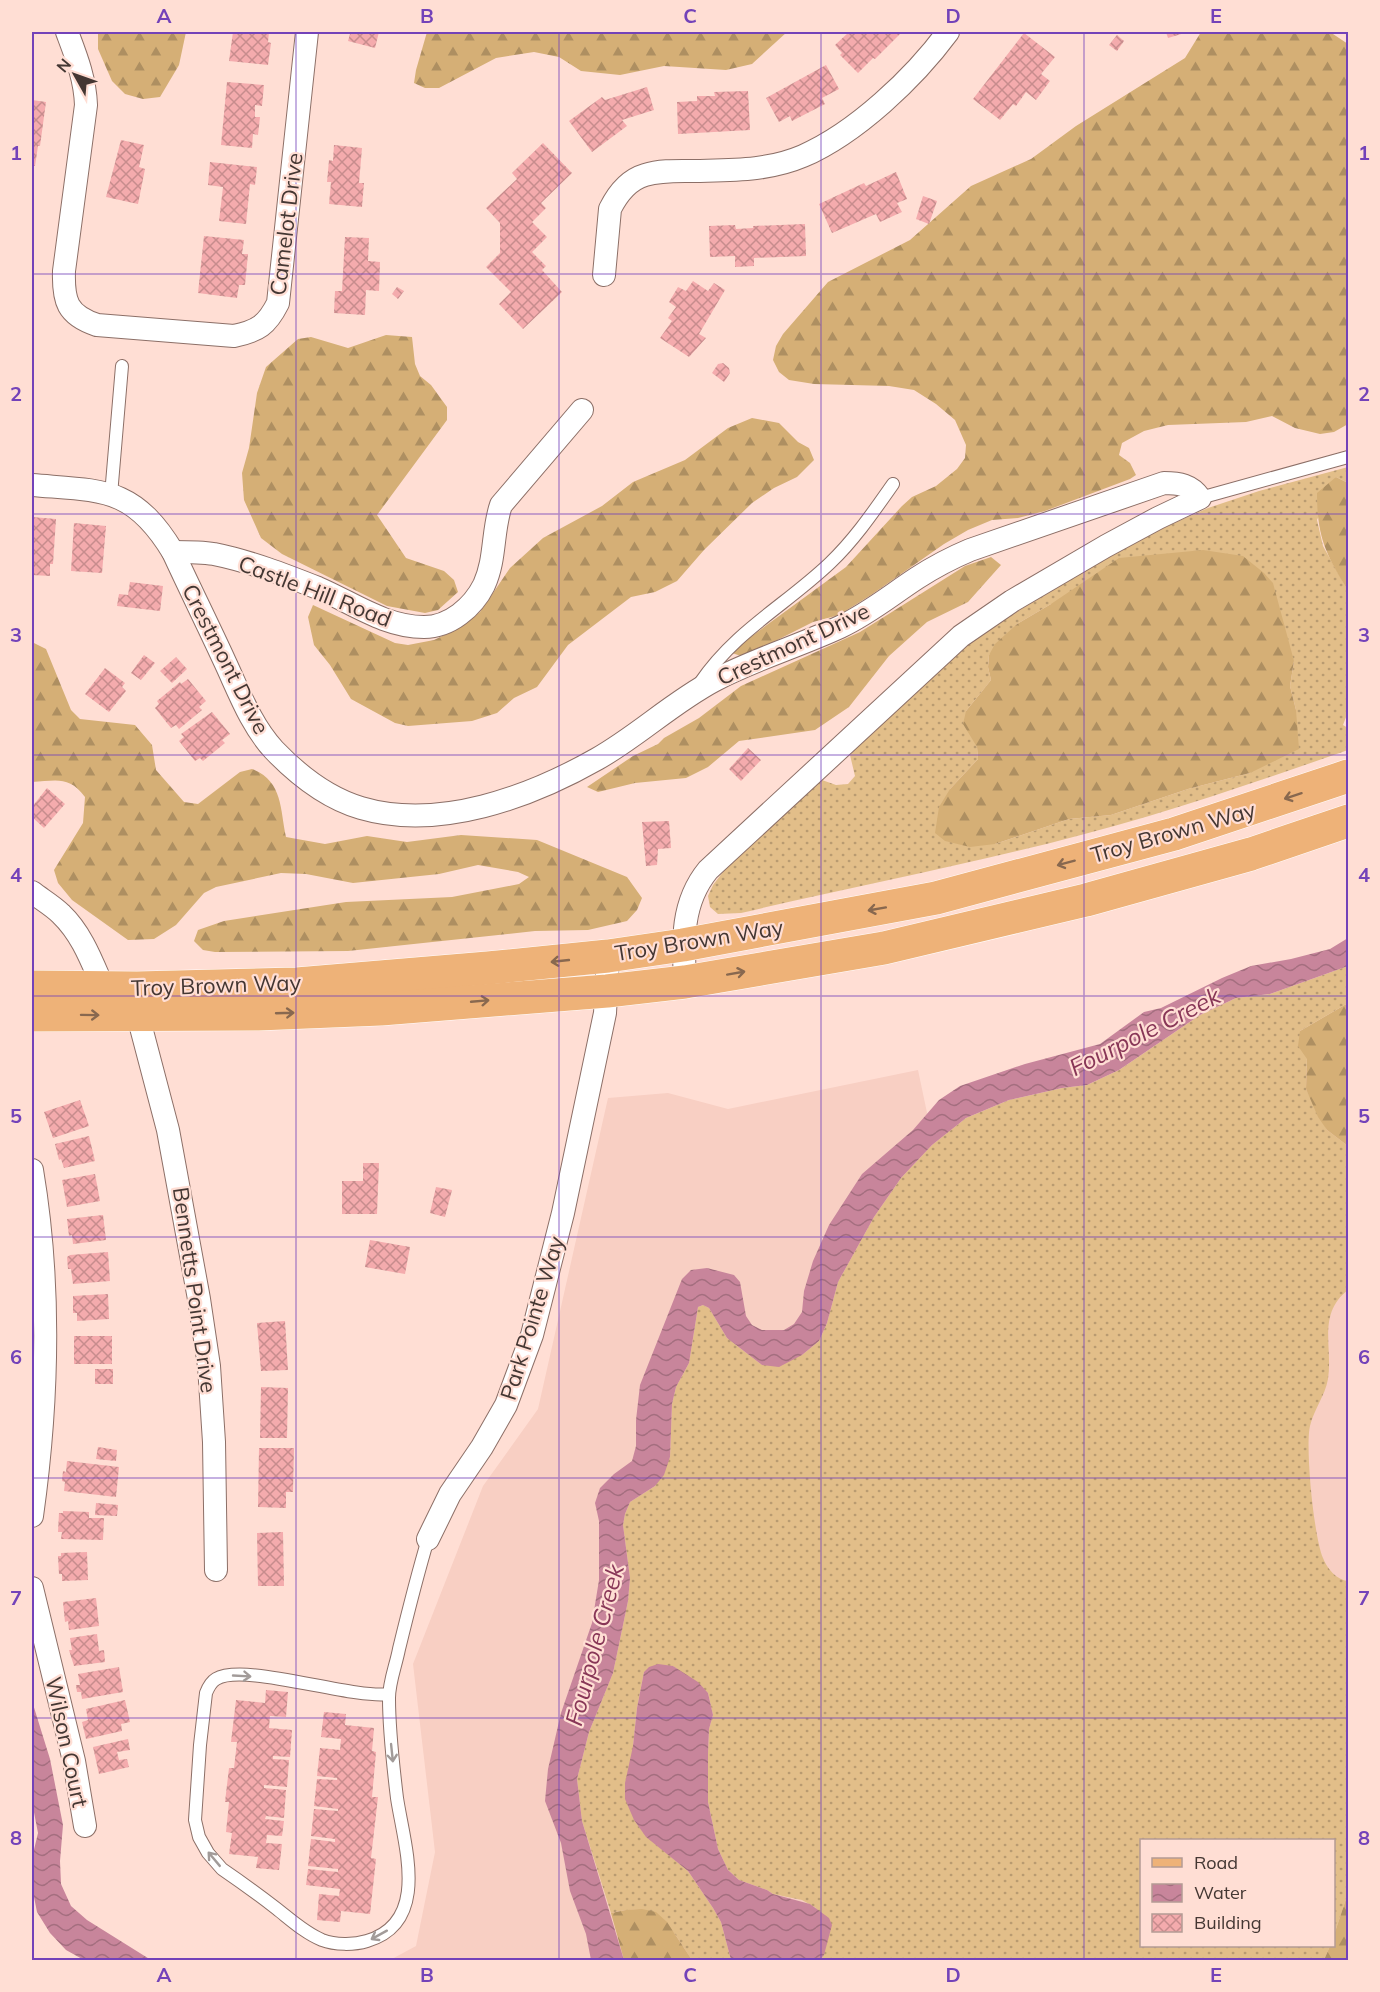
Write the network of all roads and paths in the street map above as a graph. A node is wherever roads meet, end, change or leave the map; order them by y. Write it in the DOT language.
graph roads {
  1 [pos="67,32"];
  2 [pos="307,32"];
  3 [pos="948,32"];
  4 [pos="604,274"];
  5 [pos="122,366"];
  6 [pos="582,410"];
  7 [pos="1348,457"];
  8 [pos="893,484"];
  9 [pos="32,485"];
  10 [pos="111,495"];
  11 [pos="1200,498"];
  12 [pos="173,552"];
  13 [pos="692,694"];
  14 [pos="1348,776"];
  15 [pos="1348,821"];
  16 [pos="32,892"];
  17 [pos="683,945"];
  18 [pos="608,956"];
  19 [pos="685,982"];
  20 [pos="32,987"];
  21 [pos="103,987"];
  22 [pos="607,991"];
  23 [pos="32,1015"];
  24 [pos="138,1016"];
  25 [pos="32,1170"];
  26 [pos="35,1228"];
  27 [pos="32,1516"];
  28 [pos="428,1539"];
  29 [pos="216,1570"];
  30 [pos="32,1588"];
  31 [pos="389,1695"];
  32 [pos="85,1826"];
  1 -- 2 [label="street, Camelot Drive"];
  3 -- 4 [label="street"];
  5 -- 10 [label="lane"];
  6 -- 12 [label="street, Castle Hill Road"];
  7 -- 11 [label="lane"];
  8 -- 13 [label="lane"];
  9 -- 10 [label="street, Crestmont Drive"];
  10 -- 12 [label="street, Crestmont Drive"];
  11 -- 13 [label="street, Crestmont Drive"];
  11 -- 17 [label="street"];
  12 -- 13 [label="street, Crestmont Drive"];
  14 -- 17 [label="main road, Troy Brown Way, one-way"];
  19 -- 15 [label="main road, Troy Brown Way, one-way"];
  16 -- 21 [label="street"];
  17 -- 18 [label="main road, Troy Brown Way"];
  17 -- 19 [label="street"];
  18 -- 21 [label="main road, Troy Brown Way, one-way"];
  18 -- 22 [label="street, Park Pointe Way"];
  19 -- 22 [label="main road, Troy Brown Way"];
  20 -- 21 [label="main road, Troy Brown Way"];
  24 -- 22 [label="main road, Troy Brown Way, one-way"];
  22 -- 28 [label="street, Park Pointe Way"];
  23 -- 24 [label="main road, Troy Brown Way, one-way"];
  24 -- 29 [label="street, Bennetts Point Drive"];
  25 -- 26 [label="street"];
  26 -- 27 [label="street"];
  28 -- 31 [label="lane, Park Pointe Way"];
  30 -- 32 [label="street, Wilson Court"];
  31 -- 31 [label="lane, Park Pointe Way, one-way"];
}
